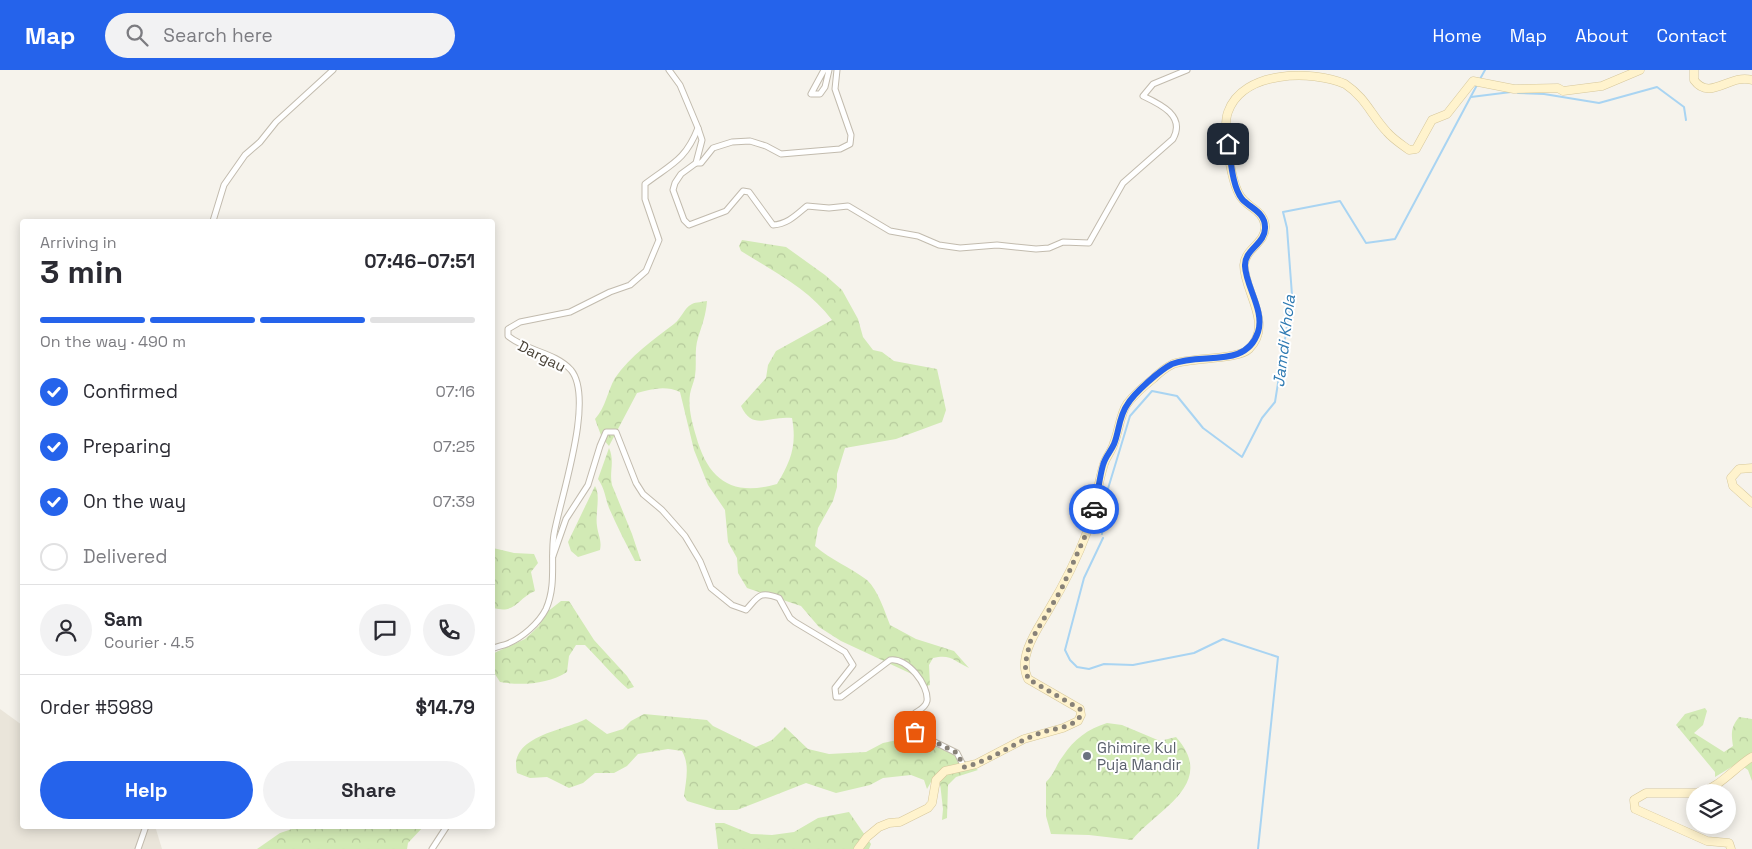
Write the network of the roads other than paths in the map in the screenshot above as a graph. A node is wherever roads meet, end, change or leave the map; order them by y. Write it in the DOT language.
graph roads {
  1 [pos="333,70"];
  2 [pos="669,70"];
  3 [pos="824,70"];
  4 [pos="829,70"];
  5 [pos="837,70"];
  6 [pos="1187,70"];
  7 [pos="1640,70"];
  8 [pos="1694,70"];
  9 [pos="1752,80"];
  10 [pos="698,128"];
  11 [pos="696,163"];
  12 [pos="214,219"];
  13 [pos="1752,468"];
  14 [pos="1752,503"];
  15 [pos="553,556"];
  16 [pos="495,648"];
  17 [pos="1752,757"];
  18 [pos="964,767"];
  19 [pos="1716,784"];
  20 [pos="1686,793"];
  21 [pos="145,829"];
  22 [pos="445,829"];
  23 [pos="1686,832"];
  24 [pos="1691,834"];
  25 [pos="138,849"];
  26 [pos="432,849"];
  27 [pos="858,849"];
  28 [pos="1731,849"];
  1 -- 12 [label="street"];
  2 -- 10 [label="street"];
  3 -- 4 [label="street"];
  5 -- 11 [label="street"];
  6 -- 11 [label="street"];
  7 -- 18 [label="street"];
  8 -- 9 [label="street"];
  10 -- 11 [label="street"];
  10 -- 15 [label="street, Dargau"];
  13 -- 14 [label="street"];
  15 -- 16 [label="street, Dargau"];
  15 -- 18 [label="street"];
  17 -- 19 [label="street"];
  18 -- 27 [label="street"];
  20 -- 23 [label="street"];
  21 -- 25 [label="street"];
  22 -- 26 [label="street"];
  24 -- 28 [label="street"];
}
